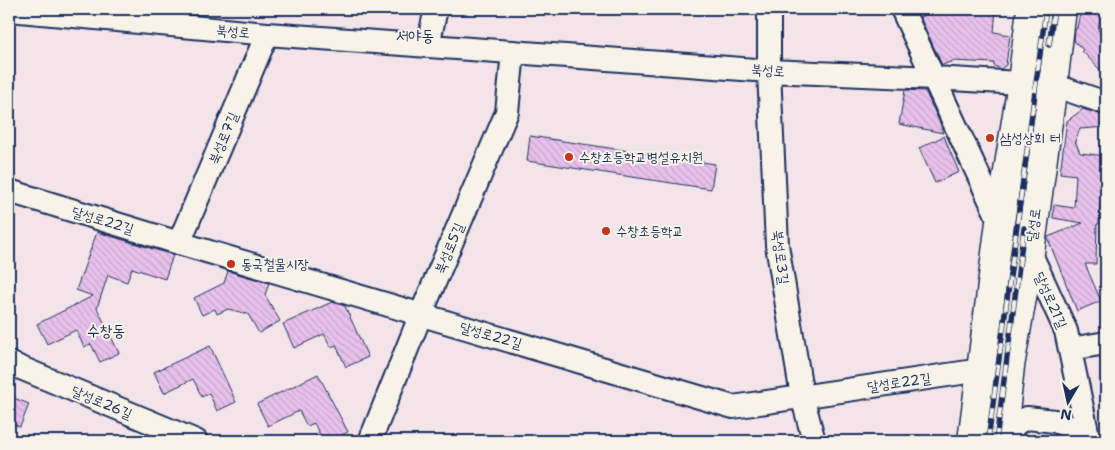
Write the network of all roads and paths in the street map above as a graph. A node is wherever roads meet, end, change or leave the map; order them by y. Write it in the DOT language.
graph roads {
  1 [pos="436,9"];
  2 [pos="769,9"];
  3 [pos="902,9"];
  4 [pos="1031,9"];
  5 [pos="1062,9"];
  6 [pos="9,10"];
  7 [pos="267,34"];
  8 [pos="428,45"];
  9 [pos="513,52"];
  10 [pos="769,71"];
  11 [pos="934,78"];
  12 [pos="1022,83"];
  13 [pos="1053,85"];
  14 [pos="1106,103"];
  15 [pos="9,191"];
  16 [pos="1000,222"];
  17 [pos="179,243"];
  18 [pos="1030,252"];
  19 [pos="421,314"];
  20 [pos="1106,343"];
  21 [pos="1070,349"];
  22 [pos="9,364"];
  23 [pos="981,370"];
  24 [pos="802,396"];
  25 [pos="1089,440"];
  26 [pos="196,441"];
  27 [pos="370,441"];
  28 [pos="814,441"];
  29 [pos="972,441"];
  30 [pos="1002,441"];
  31 [pos="1006,441"];
  1 -- 8 [label="street"];
  2 -- 10 [label="street, 북성로3길"];
  3 -- 11 [label="street"];
  4 -- 12 [label="main road"];
  5 -- 13 [label="main road, 달성로"];
  6 -- 7 [label="street, 북성로"];
  7 -- 8 [label="street, 북성로"];
  7 -- 17 [label="street, 북성로7길"];
  8 -- 9 [label="street, 북성로"];
  9 -- 10 [label="street, 북성로"];
  9 -- 19 [label="street, 북성로5길"];
  10 -- 11 [label="street, 북성로"];
  10 -- 24 [label="street, 북성로3길"];
  11 -- 12 [label="street, 북성로"];
  11 -- 16 [label="street"];
  12 -- 13 [label="street, 북성로"];
  12 -- 16 [label="main road"];
  13 -- 14 [label="street, 북성로"];
  13 -- 18 [label="main road, 달성로"];
  15 -- 17 [label="street, 달성로22길"];
  16 -- 23 [label="main road"];
  17 -- 19 [label="street, 달성로22길"];
  18 -- 21 [label="street, 달성로21길"];
  18 -- 30 [label="main road, 달성로"];
  19 -- 24 [label="street, 달성로22길"];
  19 -- 27 [label="street, 북성로5길"];
  20 -- 21 [label="street"];
  21 -- 25 [label="street, 달성로21길"];
  22 -- 26 [label="street, 달성로26길"];
  23 -- 24 [label="street, 달성로22길"];
  23 -- 29 [label="main road"];
  24 -- 28 [label="street, 북성로3길"];
  25 -- 31 [label="street"];
}
